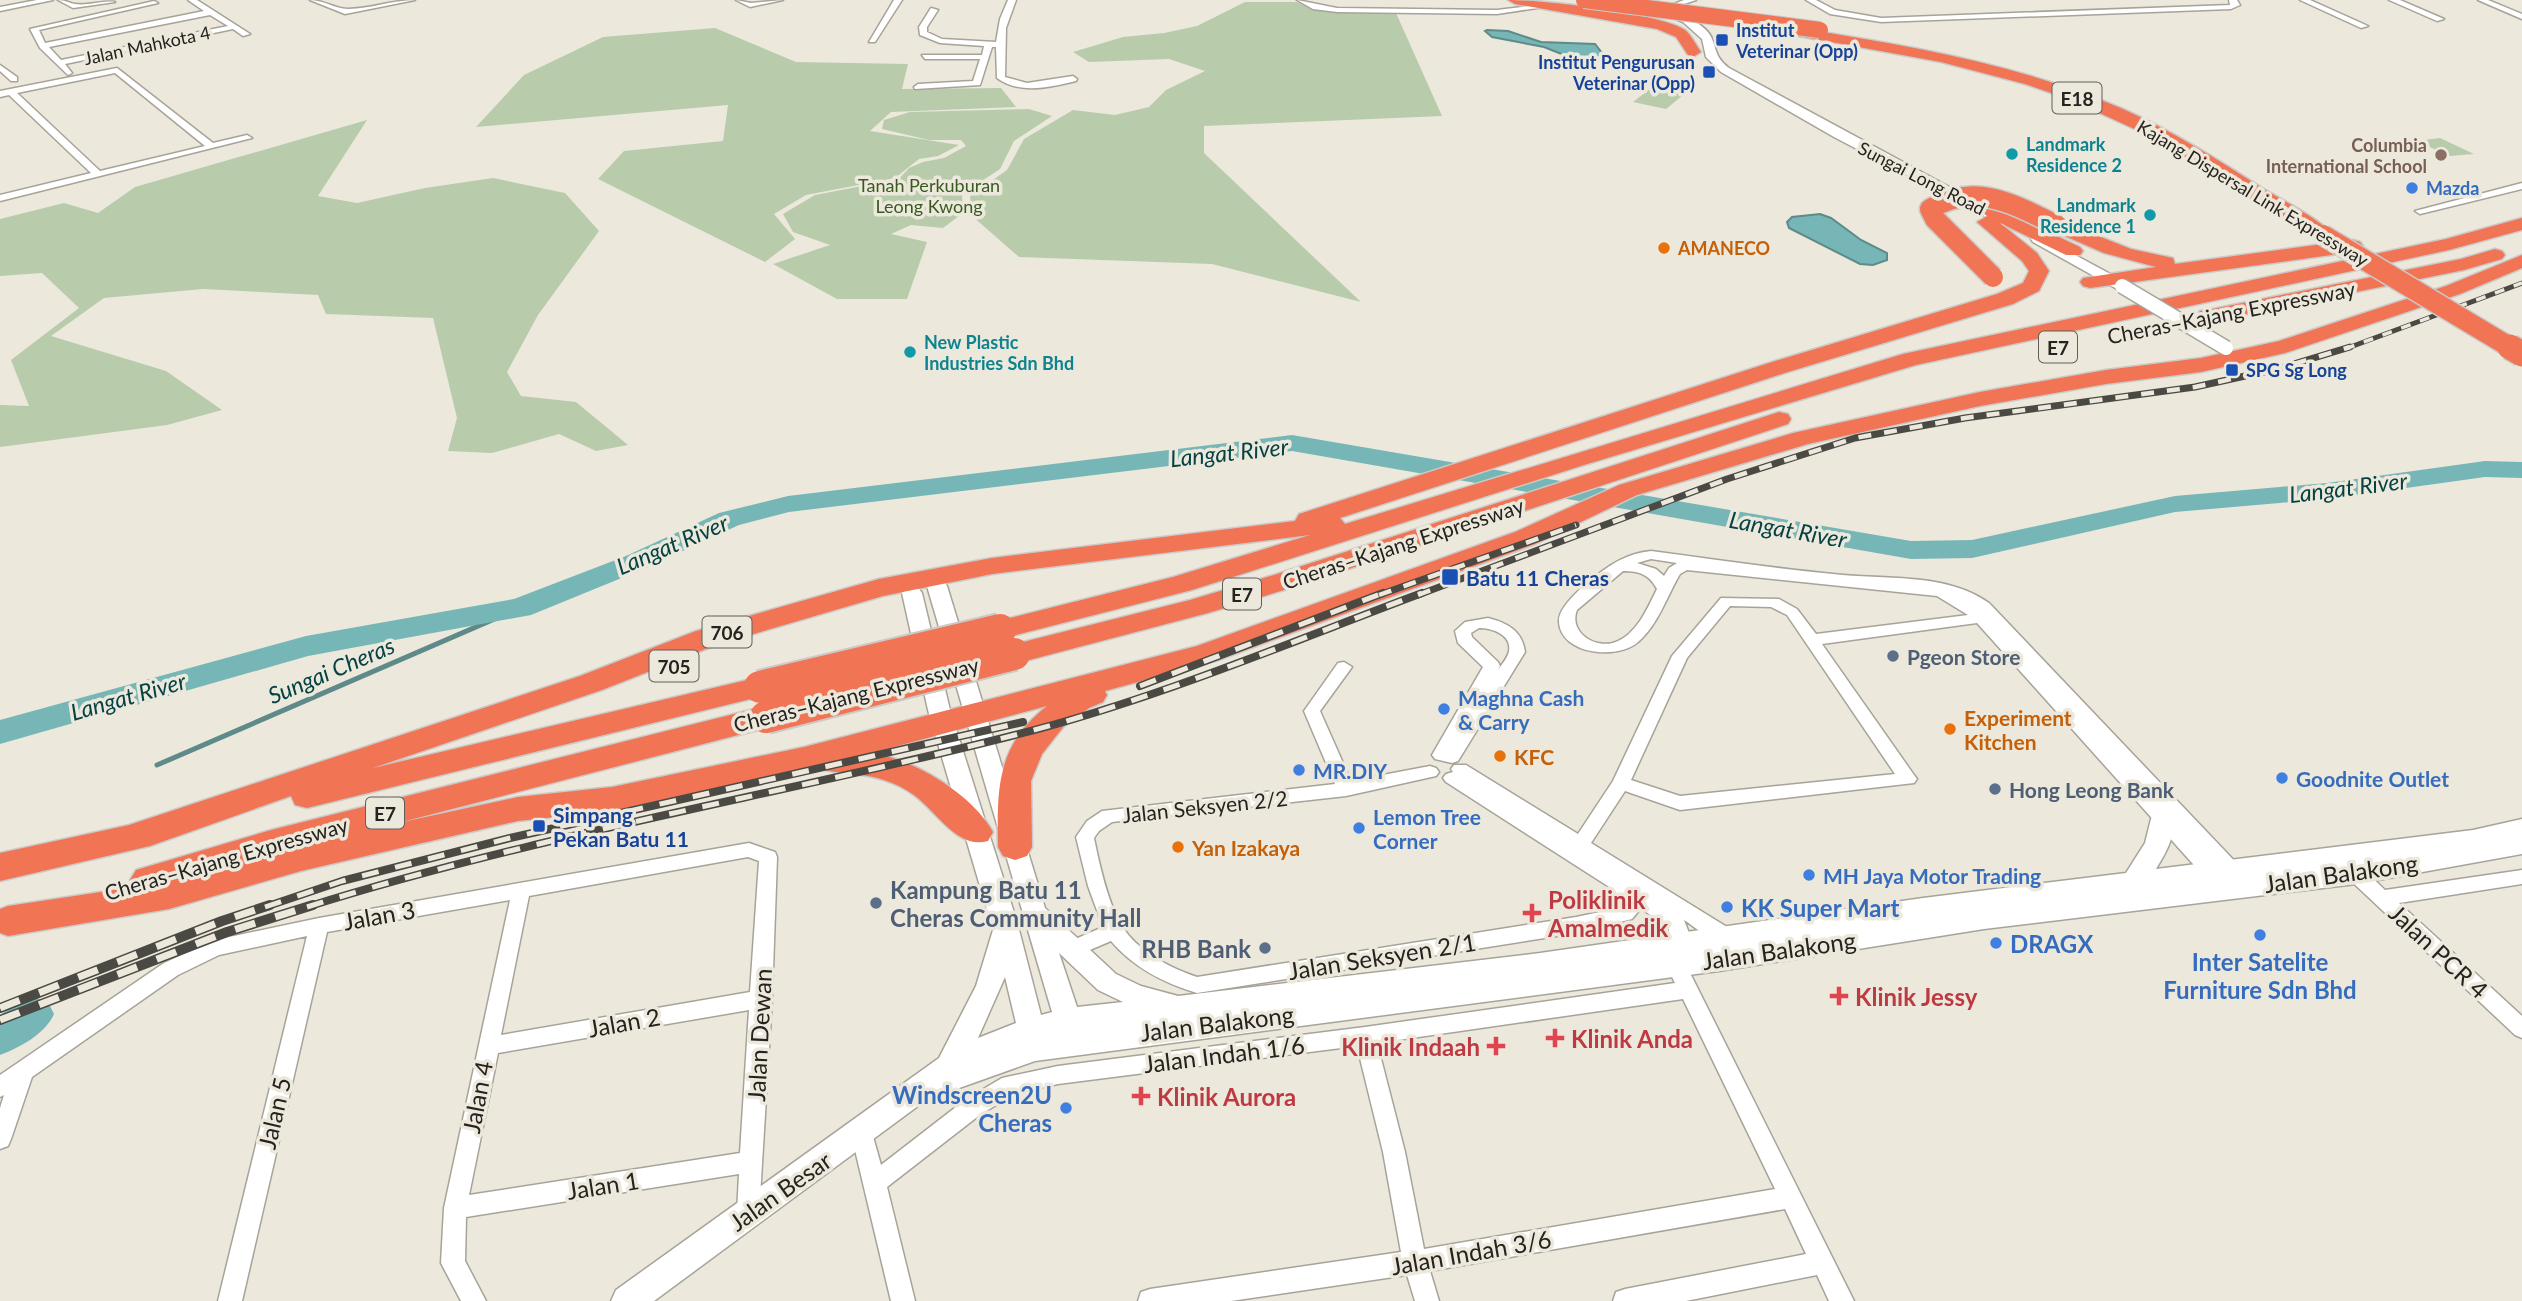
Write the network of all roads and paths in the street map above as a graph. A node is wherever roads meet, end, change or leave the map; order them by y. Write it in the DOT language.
graph roads {
  1 [pos="49,0"];
  2 [pos="62,0"];
  3 [pos="131,0"];
  4 [pos="192,0"];
  5 [pos="314,0"];
  6 [pos="411,0"];
  7 [pos="740,0"];
  8 [pos="779,0"];
  9 [pos="898,0"];
  10 [pos="1013,0"];
  11 [pos="1301,0"];
  12 [pos="1515,0"];
  13 [pos="1616,0"];
  14 [pos="1692,0"];
  15 [pos="1810,0"];
  16 [pos="2304,0"];
  17 [pos="2393,0"];
  18 [pos="2482,0"];
  19 [pos="1637,1"];
  20 [pos="1582,2"];
  21 [pos="2234,2"];
  22 [pos="1550,3"];
  23 [pos="154,4"];
  24 [pos="1673,8"];
  25 [pos="0,9"];
  26 [pos="934,10"];
  27 [pos="211,12"];
  28 [pos="2522,17"];
  29 [pos="2440,19"];
  30 [pos="2364,26"];
  31 [pos="234,27"];
  32 [pos="246,34"];
  33 [pos="872,40"];
  34 [pos="989,44"];
  35 [pos="999,45"];
  36 [pos="43,46"];
  37 [pos="1693,52"];
  38 [pos="925,57"];
  39 [pos="984,57"];
  40 [pos="60,63"];
  41 [pos="0,66"];
  42 [pos="68,73"];
  43 [pos="14,79"];
  44 [pos="1073,79"];
  45 [pos="918,88"];
  46 [pos="11,92"];
  47 [pos="0,94"];
  48 [pos="247,138"];
  49 [pos="212,147"];
  50 [pos="98,174"];
  51 [pos="2522,186"];
  52 [pos="0,198"];
  53 [pos="1969,201"];
  54 [pos="2420,211"];
  55 [pos="2522,215"];
  56 [pos="1987,222"];
  57 [pos="2522,224"];
  58 [pos="2332,233"];
  59 [pos="2522,248"];
  60 [pos="2299,254"];
  61 [pos="2522,261"];
  62 [pos="2179,269"];
  63 [pos="2106,284"];
  64 [pos="1904,328"];
  65 [pos="2325,331"];
  66 [pos="2522,340"];
  67 [pos="2218,350"];
  68 [pos="2522,354"];
  69 [pos="2106,377"];
  70 [pos="1400,503"];
  71 [pos="1513,532"];
  72 [pos="1029,564"];
  73 [pos="1619,566"];
  74 [pos="1284,581"];
  75 [pos="1663,587"];
  76 [pos="924,589"];
  77 [pos="1920,590"];
  78 [pos="1940,623"];
  79 [pos="1991,623"];
  80 [pos="1816,639"];
  81 [pos="1007,642"];
  82 [pos="1207,653"];
  83 [pos="1344,667"];
  84 [pos="763,702"];
  85 [pos="976,714"];
  86 [pos="942,723"];
  87 [pos="435,736"];
  88 [pos="804,760"];
  89 [pos="1451,765"];
  90 [pos="1621,783"];
  91 [pos="1346,790"];
  92 [pos="2161,817"];
  93 [pos="2522,828"];
  94 [pos="976,832"];
  95 [pos="132,837"];
  96 [pos="1580,845"];
  97 [pos="2522,845"];
  98 [pos="1015,847"];
  99 [pos="768,857"];
  100 [pos="0,867"];
  101 [pos="2356,874"];
  102 [pos="2522,877"];
  103 [pos="2228,878"];
  104 [pos="1618,881"];
  105 [pos="2134,881"];
  106 [pos="520,890"];
  107 [pos="2382,898"];
  108 [pos="1033,912"];
  109 [pos="4,922"];
  110 [pos="1005,925"];
  111 [pos="319,926"];
  112 [pos="1114,931"];
  113 [pos="1728,938"];
  114 [pos="1071,950"];
  115 [pos="1673,956"];
  116 [pos="1688,990"];
  117 [pos="762,999"];
  118 [pos="1184,1008"];
  119 [pos="2522,1029"];
  120 [pos="1072,1031"];
  121 [pos="1365,1036"];
  122 [pos="1033,1039"];
  123 [pos="487,1046"];
  124 [pos="23,1072"];
  125 [pos="941,1074"];
  126 [pos="0,1087"];
  127 [pos="862,1133"];
  128 [pos="0,1139"];
  129 [pos="751,1162"];
  130 [pos="876,1182"];
  131 [pos="1791,1197"];
  132 [pos="455,1208"];
  133 [pos="748,1213"];
  134 [pos="1415,1262"];
  135 [pos="1823,1262"];
  136 [pos="230,1301"];
  137 [pos="474,1301"];
  138 [pos="627,1301"];
  139 [pos="903,1301"];
  140 [pos="1153,1301"];
  141 [pos="1427,1301"];
  142 [pos="1625,1301"];
  143 [pos="1842,1301"];
  1 -- 25 [label="street"];
  2 -- 3 [label="street"];
  4 -- 27 [label="street"];
  5 -- 6 [label="street"];
  7 -- 8 [label="street"];
  9 -- 33 [label="street"];
  10 -- 35 [label="street"];
  11 -- 22 [label="street"];
  12 -- 22 [label="highway"];
  13 -- 37 [label="street, Sungai Long Road"];
  14 -- 24 [label="street"];
  15 -- 21 [label="street"];
  16 -- 30 [label="street"];
  17 -- 29 [label="street"];
  18 -- 28 [label="street"];
  19 -- 24 [label="street, Sungai Long Road"];
  20 -- 22 [label="highway, Kajang Dispersal Link Expressway / E18"];
  20 -- 58 [label="highway, Kajang Dispersal Link Expressway / E18, bridge"];
  22 -- 37 [label="highway"];
  23 -- 36 [label="street"];
  24 -- 53 [label="street, Sungai Long Road"];
  26 -- 34 [label="street"];
  27 -- 31 [label="street"];
  27 -- 36 [label="street"];
  31 -- 32 [label="street"];
  31 -- 40 [label="street, Jalan Mahkota 4"];
  34 -- 35 [label="street"];
  34 -- 39 [label="street"];
  35 -- 44 [label="street"];
  36 -- 40 [label="street"];
  37 -- 56 [label="street, Sungai Long Road"];
  38 -- 39 [label="street"];
  39 -- 45 [label="street"];
  40 -- 42 [label="street"];
  41 -- 43 [label="street"];
  46 -- 47 [label="street"];
  46 -- 49 [label="street"];
  46 -- 50 [label="street"];
  48 -- 49 [label="street"];
  49 -- 50 [label="street"];
  50 -- 52 [label="street"];
  51 -- 54 [label="street"];
  53 -- 62 [label="highway"];
  53 -- 63 [label="street, Sungai Long Road"];
  55 -- 60 [label="highway"];
  56 -- 63 [label="street, Sungai Long Road"];
  56 -- 64 [label="highway"];
  57 -- 70 [label="highway, Cheras–Kajang Expressway / E7"];
  58 -- 66 [label="highway, Kajang Dispersal Link Expressway / E18"];
  58 -- 68 [label="highway, Kajang Dispersal Link Expressway / E18, bridge"];
  59 -- 74 [label="highway, Cheras–Kajang Expressway / E7"];
  60 -- 62 [label="highway"];
  60 -- 64 [label="highway, bridge"];
  61 -- 65 [label="highway"];
  62 -- 63 [label="highway"];
  63 -- 67 [label="street, Sungai Long Road"];
  64 -- 70 [label="highway"];
  65 -- 67 [label="highway"];
  65 -- 69 [label="highway"];
  67 -- 69 [label="highway"];
  69 -- 71 [label="highway"];
  70 -- 72 [label="highway"];
  70 -- 81 [label="highway, Cheras–Kajang Expressway / E7"];
  71 -- 74 [label="highway"];
  71 -- 82 [label="highway"];
  72 -- 76 [label="highway"];
  72 -- 87 [label="highway, 706"];
  73 -- 75 [label="street"];
  73 -- 75 [label="street"];
  73 -- 79 [label="street"];
  74 -- 81 [label="highway, Cheras–Kajang Expressway / E7"];
  75 -- 77 [label="street"];
  76 -- 85 [label="street"];
  76 -- 86 [label="street"];
  76 -- 87 [label="highway, 705"];
  77 -- 78 [label="street"];
  77 -- 79 [label="street"];
  78 -- 79 [label="street"];
  78 -- 80 [label="street"];
  79 -- 80 [label="street"];
  79 -- 92 [label="street"];
  79 -- 103 [label="street"];
  80 -- 90 [label="street"];
  80 -- 90 [label="street"];
  81 -- 84 [label="highway, Cheras–Kajang Expressway / E7, bridge"];
  82 -- 85 [label="highway"];
  82 -- 98 [label="highway"];
  83 -- 91 [label="street"];
  84 -- 95 [label="highway, Cheras–Kajang Expressway / E7"];
  84 -- 109 [label="highway, Cheras–Kajang Expressway / E7"];
  85 -- 86 [label="highway"];
  85 -- 98 [label="street"];
  86 -- 88 [label="highway"];
  86 -- 94 [label="street"];
  87 -- 95 [label="highway"];
  88 -- 94 [label="highway"];
  88 -- 109 [label="highway"];
  89 -- 89 [label="street"];
  89 -- 91 [label="street, Jalan Seksyen 2/2"];
  89 -- 96 [label="street"];
  89 -- 104 [label="street"];
  90 -- 96 [label="street"];
  91 -- 112 [label="street, Jalan Seksyen 2/2"];
  92 -- 103 [label="street"];
  92 -- 105 [label="street"];
  93 -- 103 [label="street, Jalan Balakong"];
  94 -- 110 [label="street"];
  95 -- 100 [label="highway, Cheras–Kajang Expressway / E7"];
  96 -- 113 [label="street"];
  97 -- 101 [label="street, Jalan Balakong"];
  98 -- 108 [label="street"];
  99 -- 106 [label="street, Jalan 3"];
  99 -- 117 [label="street, Jalan Dewan"];
  101 -- 103 [label="street, Jalan Balakong"];
  101 -- 107 [label="street, Jalan PCR 4"];
  102 -- 107 [label="street"];
  103 -- 105 [label="street, Jalan Balakong"];
  103 -- 115 [label="street, Jalan Balakong"];
  104 -- 112 [label="street, Jalan Seksyen 2/1"];
  104 -- 115 [label="street"];
  105 -- 113 [label="street, Jalan Balakong"];
  106 -- 111 [label="street, Jalan 3"];
  106 -- 123 [label="street, Jalan 4"];
  107 -- 119 [label="street, Jalan PCR 4"];
  108 -- 114 [label="street"];
  108 -- 120 [label="street"];
  110 -- 122 [label="street"];
  110 -- 125 [label="street"];
  111 -- 124 [label="street, Jalan 3"];
  111 -- 136 [label="street, Jalan 5"];
  112 -- 114 [label="street"];
  113 -- 115 [label="street, Jalan Balakong"];
  114 -- 118 [label="street"];
  115 -- 116 [label="street"];
  115 -- 118 [label="street, Jalan Balakong"];
  115 -- 120 [label="street, Jalan Balakong"];
  116 -- 121 [label="street, Jalan Indah 1/6"];
  116 -- 131 [label="street"];
  117 -- 123 [label="street, Jalan 2"];
  117 -- 129 [label="street, Jalan Dewan"];
  118 -- 120 [label="street, Jalan Balakong"];
  120 -- 122 [label="street, Jalan Balakong"];
  121 -- 130 [label="street, Jalan Indah 1/6"];
  121 -- 134 [label="street"];
  122 -- 125 [label="street, Jalan Besar"];
  123 -- 132 [label="street, Jalan 4"];
  124 -- 126 [label="street, Jalan 3"];
  124 -- 128 [label="street"];
  125 -- 127 [label="street, Jalan Besar"];
  127 -- 130 [label="street"];
  127 -- 133 [label="street, Jalan Besar"];
  129 -- 132 [label="street, Jalan 1"];
  129 -- 133 [label="street, Jalan Dewan"];
  130 -- 139 [label="street"];
  131 -- 134 [label="street, Jalan Indah 3/6"];
  131 -- 135 [label="street"];
  132 -- 137 [label="street, Jalan 4"];
  133 -- 138 [label="street, Jalan Besar"];
  134 -- 140 [label="street, Jalan Indah 3/6"];
  134 -- 141 [label="street"];
  135 -- 142 [label="street"];
  135 -- 143 [label="street"];
}
